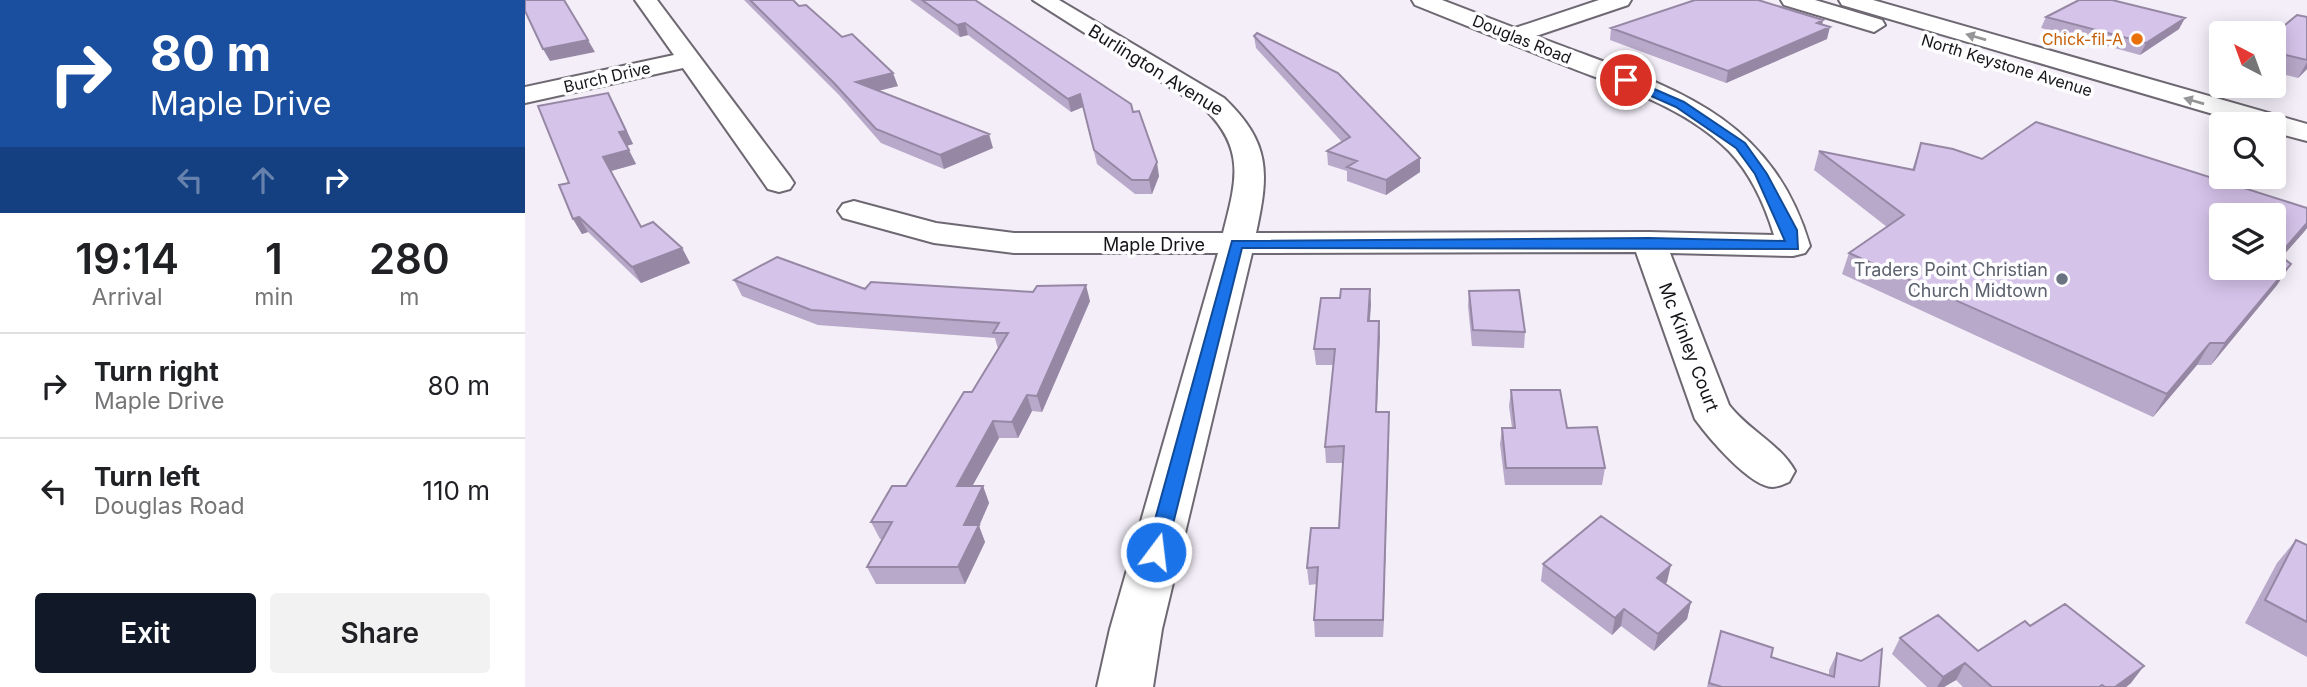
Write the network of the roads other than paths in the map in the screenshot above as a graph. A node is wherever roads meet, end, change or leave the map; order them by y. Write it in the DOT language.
graph roads {
  1 [pos="646,0"];
  2 [pos="1044,0"];
  3 [pos="1423,0"];
  4 [pos="1620,0"];
  5 [pos="1792,0"];
  6 [pos="1850,0"];
  7 [pos="1514,36"];
  8 [pos="689,58"];
  9 [pos="525,95"];
  10 [pos="2209,126"];
  11 [pos="2307,133"];
  12 [pos="2286,150"];
  13 [pos="2307,156"];
  14 [pos="779,183"];
  15 [pos="853,211"];
  16 [pos="1649,242"];
  17 [pos="1237,244"];
  18 [pos="1793,246"];
  19 [pos="1773,471"];
  20 [pos="1125,687"];
  1 -- 8 [label="street"];
  2 -- 17 [label="street, Burlington Avenue"];
  3 -- 7 [label="street, Douglas Road"];
  4 -- 7 [label="street"];
  5 -- 10 [label="street, North Keystone Avenue"];
  11 -- 6 [label="street, North Keystone Avenue, one-way"];
  7 -- 18 [label="street, Douglas Road"];
  8 -- 9 [label="street, Burch Drive"];
  8 -- 14 [label="street"];
  12 -- 13 [label="street"];
  15 -- 17 [label="street, Maple Drive"];
  16 -- 17 [label="street, Maple Drive"];
  16 -- 18 [label="street, Maple Drive"];
  16 -- 19 [label="street, Mc Kinley Court"];
  17 -- 20 [label="street, Burlington Avenue"];
}
